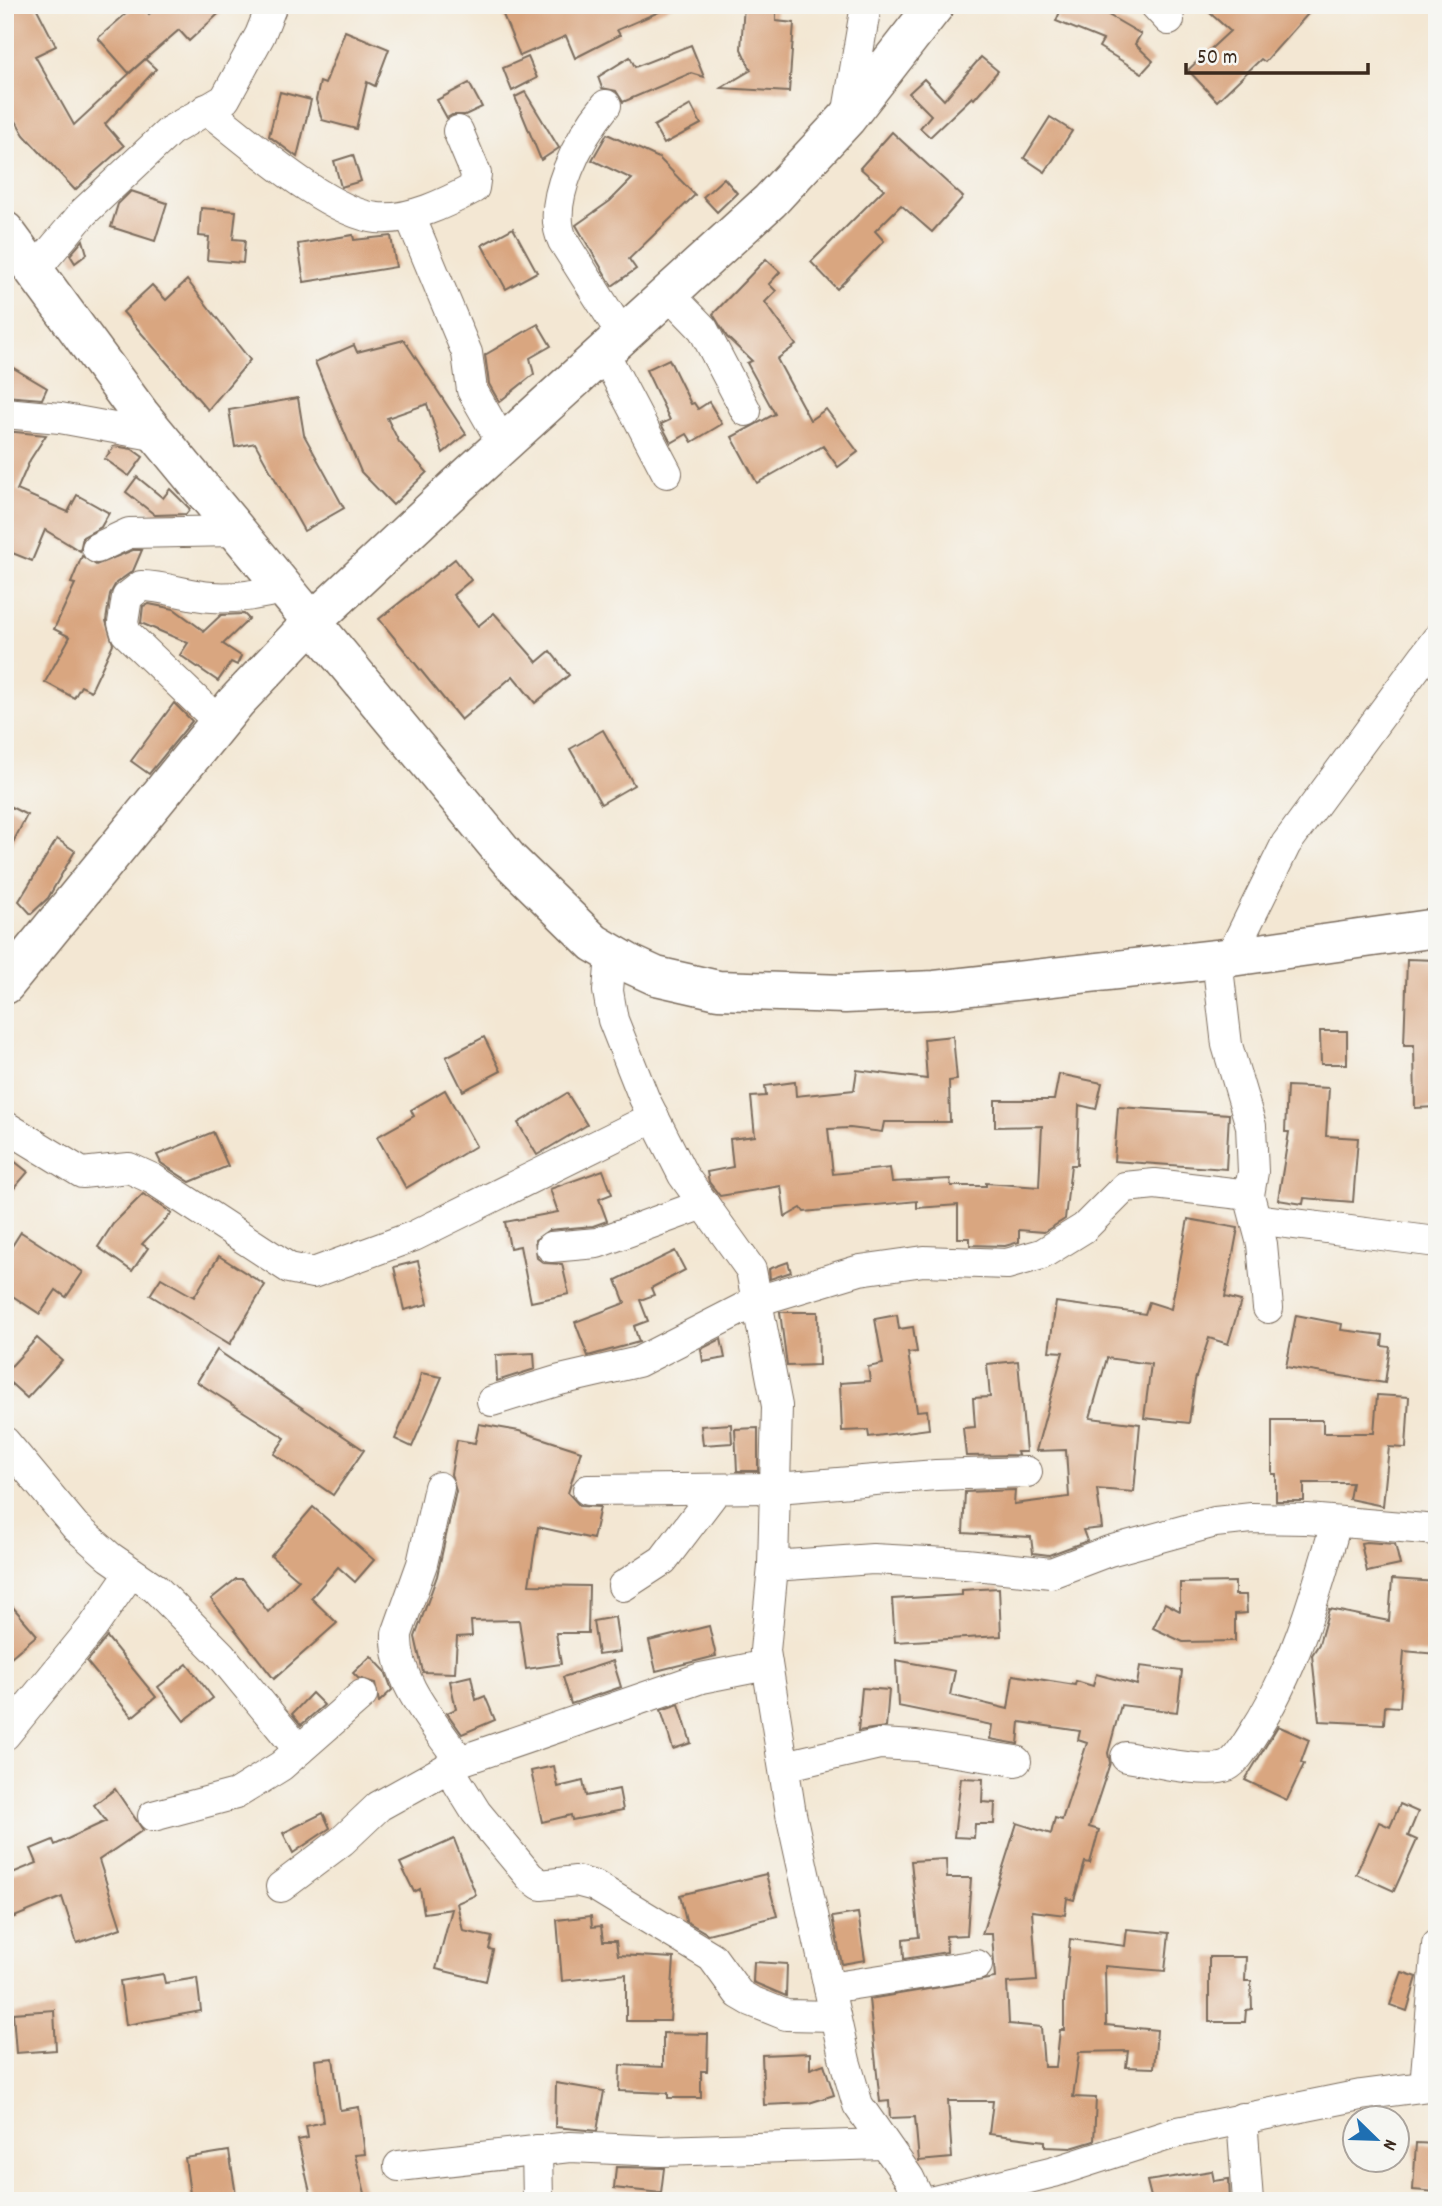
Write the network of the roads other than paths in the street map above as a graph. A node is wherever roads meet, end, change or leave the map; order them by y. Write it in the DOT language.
graph roads {
  1 [pos="272,5"];
  2 [pos="864,18"];
  3 [pos="926,18"];
  4 [pos="606,105"];
  5 [pos="206,108"];
  6 [pos="846,118"];
  7 [pos="458,131"];
  8 [pos="410,216"];
  9 [pos="5,231"];
  10 [pos="34,271"];
  11 [pos="669,294"];
  12 [pos="614,344"];
  13 [pos="746,411"];
  14 [pos="5,412"];
  15 [pos="158,436"];
  16 [pos="502,444"];
  17 [pos="667,473"];
  18 [pos="237,531"];
  19 [pos="97,548"];
  20 [pos="284,589"];
  21 [pos="311,623"];
  22 [pos="1437,639"];
  23 [pos="220,723"];
  24 [pos="1437,928"];
  25 [pos="611,955"];
  26 [pos="1224,958"];
  27 [pos="5,985"];
  28 [pos="654,1117"];
  29 [pos="5,1126"];
  30 [pos="704,1204"];
  31 [pos="1253,1207"];
  32 [pos="1437,1242"];
  33 [pos="551,1247"];
  34 [pos="757,1301"];
  35 [pos="1268,1308"];
  36 [pos="492,1401"];
  37 [pos="5,1442"];
  38 [pos="1027,1472"];
  39 [pos="439,1487"];
  40 [pos="777,1488"];
  41 [pos="717,1489"];
  42 [pos="588,1490"];
  43 [pos="1336,1523"];
  44 [pos="1437,1530"];
  45 [pos="773,1566"];
  46 [pos="131,1572"];
  47 [pos="623,1586"];
  48 [pos="767,1665"];
  49 [pos="362,1695"];
  50 [pos="5,1735"];
  51 [pos="299,1750"];
  52 [pos="1126,1757"];
  53 [pos="1016,1761"];
  54 [pos="454,1764"];
  55 [pos="784,1766"];
  56 [pos="153,1816"];
  57 [pos="281,1887"];
  58 [pos="1437,1945"];
  59 [pos="977,1965"];
  60 [pos="832,2002"];
  61 [pos="1431,2085"];
  62 [pos="1242,2118"];
  63 [pos="884,2144"];
  64 [pos="537,2150"];
  65 [pos="399,2166"];
  66 [pos="538,2201"];
  67 [pos="920,2201"];
  68 [pos="934,2201"];
  69 [pos="1248,2201"];
  1 -- 5 [label="street"];
  2 -- 3 [label="street"];
  2 -- 6 [label="street"];
  3 -- 6 [label="main road"];
  4 -- 12 [label="street"];
  5 -- 8 [label="street"];
  5 -- 10 [label="street"];
  6 -- 11 [label="main road"];
  7 -- 8 [label="street"];
  8 -- 16 [label="street"];
  9 -- 10 [label="main road"];
  10 -- 15 [label="main road"];
  11 -- 12 [label="main road"];
  11 -- 13 [label="street"];
  12 -- 16 [label="main road"];
  12 -- 17 [label="street"];
  14 -- 15 [label="street"];
  15 -- 18 [label="main road"];
  16 -- 21 [label="main road"];
  18 -- 19 [label="street"];
  18 -- 20 [label="main road"];
  20 -- 21 [label="main road"];
  20 -- 23 [label="street"];
  21 -- 23 [label="main road"];
  21 -- 25 [label="main road"];
  22 -- 26 [label="street"];
  23 -- 27 [label="main road"];
  24 -- 26 [label="main road"];
  25 -- 26 [label="main road"];
  25 -- 28 [label="street"];
  26 -- 31 [label="street"];
  28 -- 29 [label="street"];
  28 -- 30 [label="street"];
  30 -- 33 [label="street"];
  30 -- 34 [label="street"];
  31 -- 32 [label="street"];
  31 -- 34 [label="street"];
  31 -- 35 [label="street"];
  34 -- 36 [label="street"];
  34 -- 40 [label="street"];
  37 -- 46 [label="street"];
  38 -- 40 [label="street"];
  39 -- 54 [label="street"];
  40 -- 41 [label="street"];
  40 -- 45 [label="street"];
  41 -- 42 [label="street"];
  41 -- 47 [label="street"];
  43 -- 44 [label="street"];
  43 -- 45 [label="street"];
  43 -- 52 [label="street"];
  45 -- 48 [label="street"];
  46 -- 50 [label="street"];
  46 -- 51 [label="street"];
  48 -- 54 [label="street"];
  48 -- 55 [label="street"];
  49 -- 51 [label="street"];
  51 -- 56 [label="street"];
  53 -- 55 [label="street"];
  54 -- 57 [label="street"];
  54 -- 60 [label="street"];
  55 -- 60 [label="street"];
  58 -- 61 [label="street"];
  59 -- 60 [label="street"];
  60 -- 63 [label="street"];
  61 -- 62 [label="street"];
  62 -- 68 [label="street"];
  62 -- 69 [label="street"];
  63 -- 64 [label="street"];
  63 -- 67 [label="street"];
  64 -- 65 [label="street"];
  64 -- 66 [label="street"];
}
